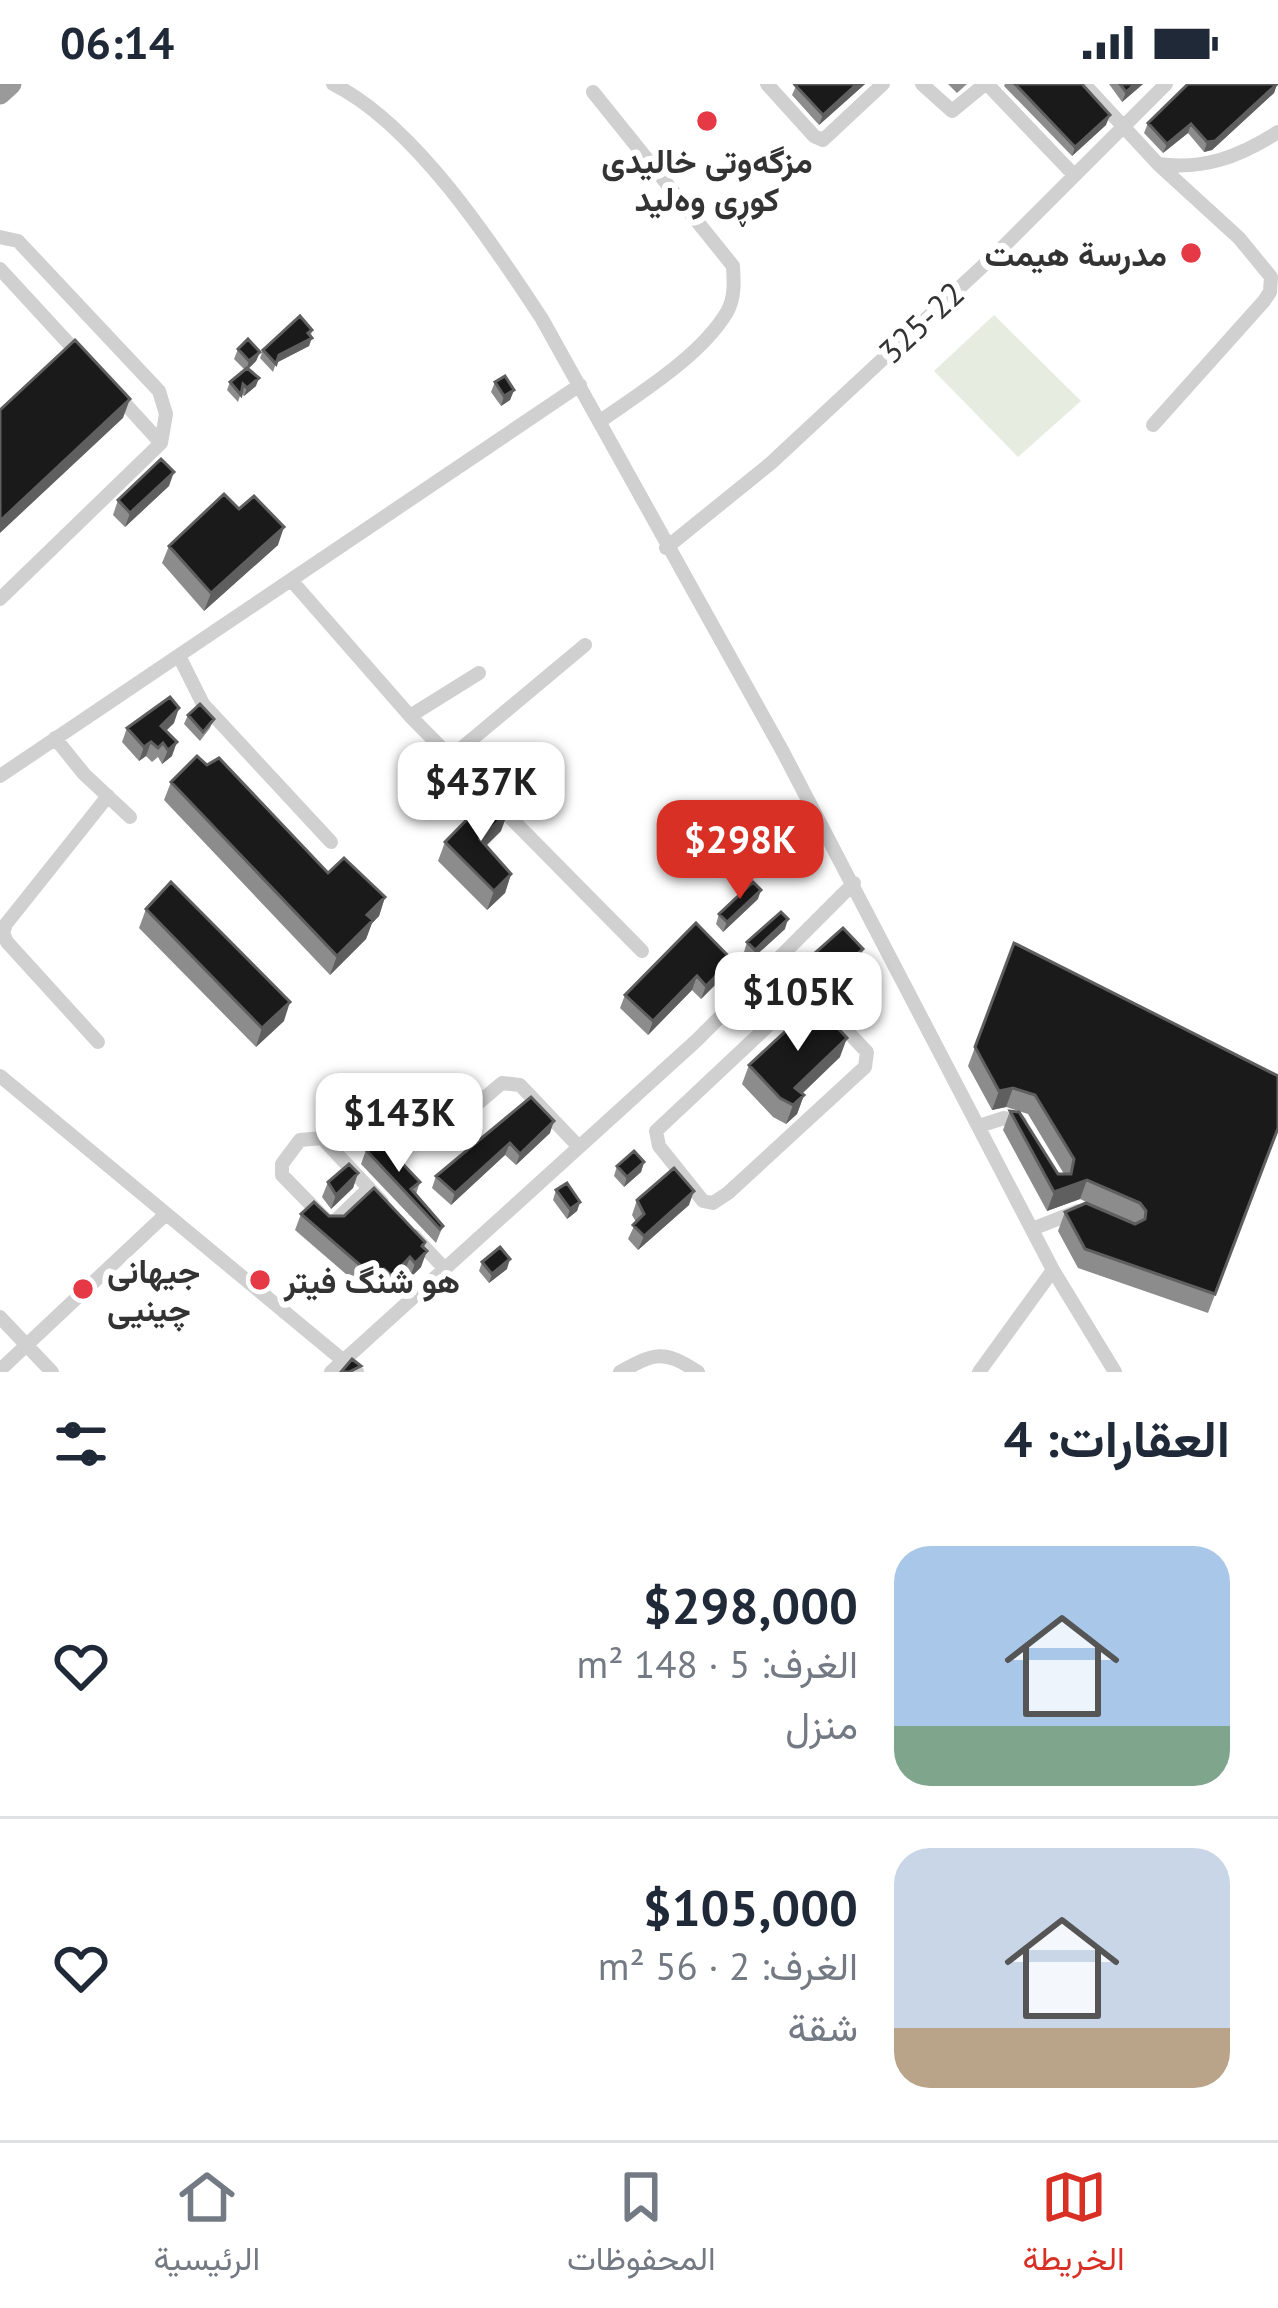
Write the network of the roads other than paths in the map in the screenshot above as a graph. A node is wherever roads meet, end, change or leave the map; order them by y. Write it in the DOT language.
graph roads {
  1 [pos="11,84"];
  2 [pos="333,84"];
  3 [pos="883,84"];
  4 [pos="922,84"];
  5 [pos="986,84"];
  6 [pos="1084,84"];
  7 [pos="1166,84"];
  8 [pos="776,87"];
  9 [pos="593,92"];
  10 [pos="0,94"];
  11 [pos="1121,125"];
  12 [pos="1278,132"];
  13 [pos="1158,164"];
  14 [pos="1072,174"];
  15 [pos="0,237"];
  16 [pos="0,269"];
  17 [pos="97,373"];
  18 [pos="580,385"];
  19 [pos="112,391"];
  20 [pos="599,422"];
  21 [pos="1153,425"];
  22 [pos="161,442"];
  23 [pos="667,548"];
  24 [pos="291,580"];
  25 [pos="0,599"];
  26 [pos="585,645"];
  27 [pos="179,656"];
  28 [pos="479,673"];
  29 [pos="410,716"];
  30 [pos="55,738"];
  31 [pos="452,756"];
  32 [pos="0,776"];
  33 [pos="108,796"];
  34 [pos="130,817"];
  35 [pos="331,842"];
  36 [pos="854,884"];
  37 [pos="642,951"];
  38 [pos="780,961"];
  39 [pos="805,992"];
  40 [pos="98,1042"];
  41 [pos="0,1076"];
  42 [pos="456,1122"];
  43 [pos="979,1126"];
  44 [pos="1026,1129"];
  45 [pos="579,1147"];
  46 [pos="369,1188"];
  47 [pos="166,1214"];
  48 [pos="1095,1217"];
  49 [pos="1032,1229"];
  50 [pos="443,1267"];
  51 [pos="1053,1270"];
  52 [pos="0,1317"];
  53 [pos="27,1346"];
  54 [pos="338,1366"];
  55 [pos="0,1370"];
  56 [pos="52,1372"];
  57 [pos="357,1372"];
  58 [pos="620,1372"];
  59 [pos="698,1372"];
  60 [pos="980,1372"];
  61 [pos="1115,1372"];
  1 -- 10 [label="highway"];
  2 -- 18 [label="street"];
  3 -- 8 [label="street"];
  4 -- 5 [label="street"];
  5 -- 14 [label="street"];
  6 -- 11 [label="street"];
  7 -- 11 [label="street, 325-22"];
  9 -- 20 [label="street"];
  11 -- 13 [label="street"];
  11 -- 14 [label="street, 325-22"];
  12 -- 13 [label="street"];
  13 -- 21 [label="street"];
  14 -- 23 [label="street, 325-22"];
  15 -- 22 [label="street"];
  16 -- 17 [label="street"];
  18 -- 20 [label="street"];
  18 -- 24 [label="street"];
  19 -- 22 [label="street"];
  20 -- 23 [label="street"];
  22 -- 25 [label="street"];
  23 -- 36 [label="street"];
  24 -- 27 [label="street"];
  24 -- 29 [label="street"];
  26 -- 31 [label="street"];
  27 -- 30 [label="street"];
  27 -- 35 [label="street"];
  28 -- 29 [label="street"];
  29 -- 31 [label="street"];
  30 -- 32 [label="street"];
  30 -- 33 [label="street"];
  31 -- 37 [label="street"];
  33 -- 34 [label="street"];
  33 -- 40 [label="street"];
  36 -- 38 [label="street"];
  36 -- 43 [label="street"];
  38 -- 39 [label="street"];
  38 -- 45 [label="street"];
  39 -- 39 [label="street"];
  41 -- 47 [label="street"];
  42 -- 45 [label="street"];
  43 -- 44 [label="street"];
  43 -- 49 [label="street"];
  45 -- 50 [label="street"];
  46 -- 46 [label="street"];
  46 -- 50 [label="street"];
  47 -- 53 [label="street"];
  47 -- 54 [label="street"];
  48 -- 49 [label="street"];
  49 -- 51 [label="street"];
  50 -- 54 [label="street"];
  51 -- 60 [label="street"];
  51 -- 61 [label="street"];
  52 -- 53 [label="street"];
  53 -- 55 [label="street"];
  53 -- 56 [label="street"];
  54 -- 57 [label="street"];
  58 -- 59 [label="street"];
}
